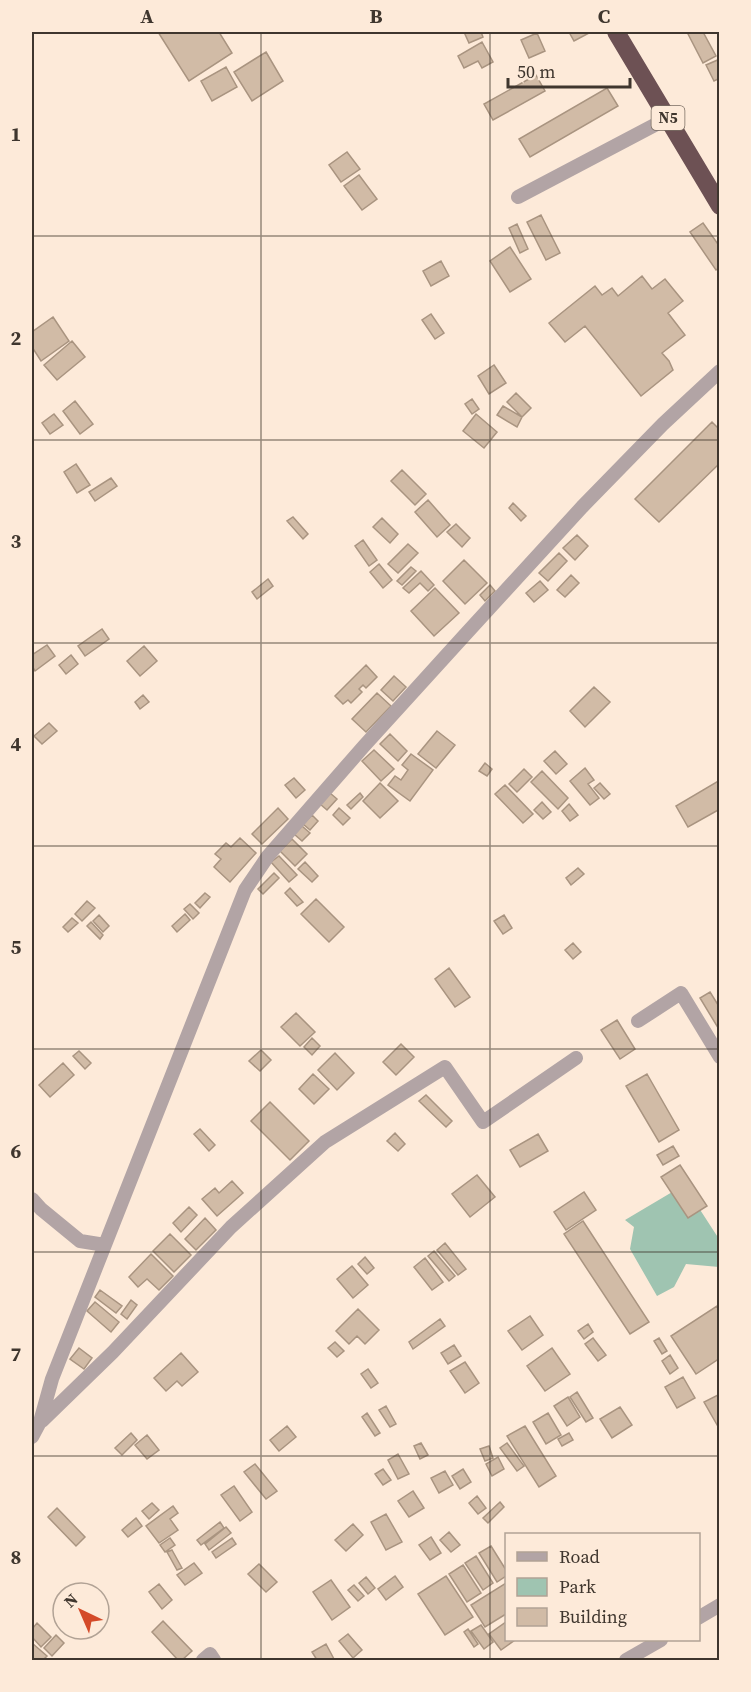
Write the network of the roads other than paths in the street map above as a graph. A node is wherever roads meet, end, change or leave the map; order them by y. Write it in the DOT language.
graph roads {
  1 [pos="616,32"];
  2 [pos="668,118"];
  3 [pos="518,197"];
  4 [pos="720,206"];
  5 [pos="720,371"];
  6 [pos="638,1022"];
  7 [pos="720,1057"];
  8 [pos="576,1058"];
  9 [pos="32,1199"];
  10 [pos="105,1245"];
  11 [pos="40,1422"];
  12 [pos="32,1437"];
  13 [pos="720,1605"];
  14 [pos="700,1616"];
  15 [pos="659,1641"];
  16 [pos="203,1660"];
  17 [pos="214,1660"];
  18 [pos="626,1660"];
  1 -- 2 [label="highway, N5"];
  2 -- 3 [label="street"];
  2 -- 4 [label="highway, N5"];
  5 -- 10 [label="street"];
  6 -- 7 [label="street"];
  8 -- 11 [label="street"];
  9 -- 10 [label="street"];
  10 -- 11 [label="street"];
  11 -- 12 [label="street"];
  13 -- 14 [label="street"];
  15 -- 18 [label="street"];
  16 -- 17 [label="street"];
}
